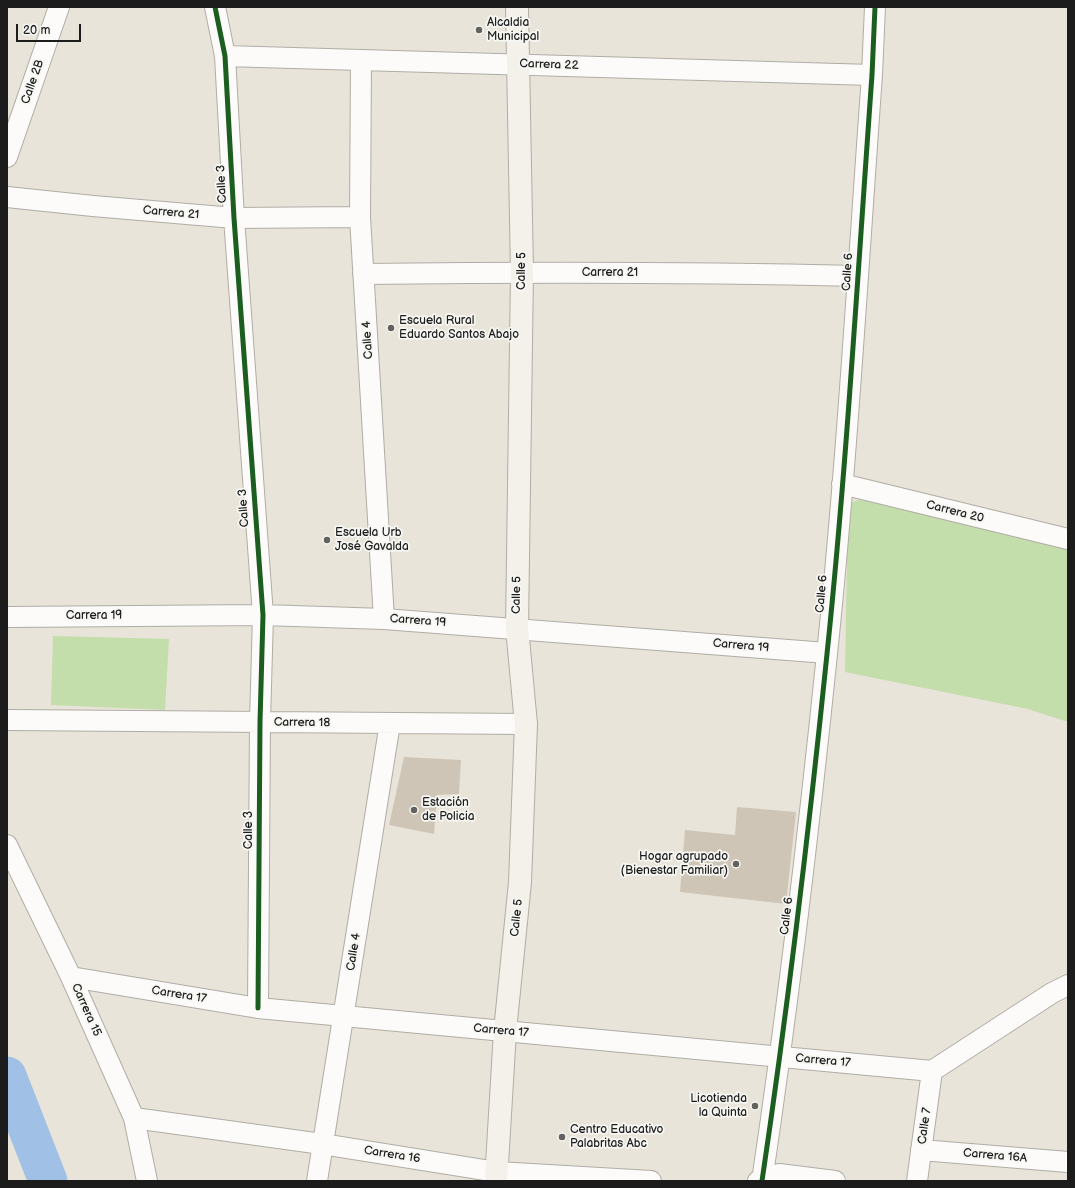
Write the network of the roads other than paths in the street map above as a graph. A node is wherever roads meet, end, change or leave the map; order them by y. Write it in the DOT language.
graph roads {
  1 [pos="59,7"];
  2 [pos="215,7"];
  3 [pos="517,7"];
  4 [pos="875,7"];
  5 [pos="225,56"];
  6 [pos="361,60"];
  7 [pos="518,65"];
  8 [pos="872,75"];
  9 [pos="7,157"];
  10 [pos="7,197"];
  11 [pos="360,217"];
  12 [pos="234,218"];
  13 [pos="522,272"];
  14 [pos="363,274"];
  15 [pos="858,276"];
  16 [pos="842,484"];
  17 [pos="1068,539"];
  18 [pos="263,615"];
  19 [pos="7,617"];
  20 [pos="384,619"];
  21 [pos="517,628"];
  22 [pos="827,653"];
  23 [pos="7,720"];
  24 [pos="260,722"];
  25 [pos="390,724"];
  26 [pos="526,724"];
  27 [pos="7,845"];
  28 [pos="71,977"];
  29 [pos="1063,994"];
  30 [pos="258,1008"];
  31 [pos="344,1016"];
  32 [pos="505,1031"];
  33 [pos="780,1057"];
  34 [pos="932,1071"];
  35 [pos="134,1118"];
  36 [pos="322,1144"];
  37 [pos="921,1150"];
  38 [pos="1068,1162"];
  39 [pos="497,1176"];
  40 [pos="761,1180"];
  41 [pos="147,1181"];
  42 [pos="317,1181"];
  43 [pos="651,1181"];
  44 [pos="835,1181"];
  45 [pos="917,1181"];
  1 -- 9 [label="street, Calle 2B"];
  2 -- 5 [label="street, Calle 3"];
  3 -- 7 [label="main road, Calle 5"];
  4 -- 8 [label="street, Calle 6"];
  5 -- 6 [label="street, Carrera 22"];
  5 -- 12 [label="street, Calle 3"];
  6 -- 7 [label="street, Carrera 22"];
  6 -- 11 [label="street, Calle 4"];
  7 -- 8 [label="street, Carrera 22"];
  7 -- 13 [label="main road, Calle 5"];
  8 -- 15 [label="street, Calle 6"];
  10 -- 12 [label="street, Carrera 21"];
  11 -- 12 [label="street, Carrera 21"];
  11 -- 14 [label="street, Calle 4"];
  12 -- 18 [label="street, Calle 3"];
  13 -- 14 [label="street, Carrera 21"];
  13 -- 15 [label="street, Carrera 21"];
  13 -- 21 [label="main road, Calle 5"];
  14 -- 20 [label="street, Calle 4"];
  15 -- 16 [label="street, Calle 6"];
  16 -- 17 [label="street, Carrera 20"];
  16 -- 22 [label="street, Calle 6"];
  18 -- 19 [label="street, Carrera 19"];
  18 -- 20 [label="street, Carrera 19"];
  18 -- 24 [label="street, Calle 3"];
  20 -- 21 [label="street, Carrera 19"];
  21 -- 22 [label="street, Carrera 19"];
  21 -- 26 [label="main road, Calle 5"];
  22 -- 33 [label="street, Calle 6"];
  23 -- 24 [label="street, Carrera 18"];
  24 -- 25 [label="street, Carrera 18"];
  24 -- 30 [label="street, Calle 3"];
  25 -- 26 [label="street, Carrera 18"];
  25 -- 31 [label="street, Calle 4"];
  26 -- 32 [label="main road, Calle 5"];
  27 -- 28 [label="street, Carrera 15"];
  28 -- 30 [label="street, Carrera 17"];
  28 -- 35 [label="street, Carrera 15"];
  29 -- 34 [label="street"];
  30 -- 31 [label="street, Carrera 17"];
  31 -- 32 [label="street, Carrera 17"];
  31 -- 36 [label="street, Calle 4"];
  32 -- 33 [label="street, Carrera 17"];
  32 -- 39 [label="main road, Calle 5"];
  33 -- 34 [label="street, Carrera 17"];
  33 -- 40 [label="street, Calle 6"];
  34 -- 37 [label="street, Calle 7"];
  35 -- 36 [label="street, Carrera 16"];
  35 -- 41 [label="street, Carrera 15"];
  36 -- 39 [label="street, Carrera 16"];
  36 -- 42 [label="street, Calle 4"];
  37 -- 38 [label="street, Carrera 16A"];
  37 -- 45 [label="street, Calle 7"];
  39 -- 43 [label="street, Carrera 16"];
  40 -- 44 [label="street"];
}
